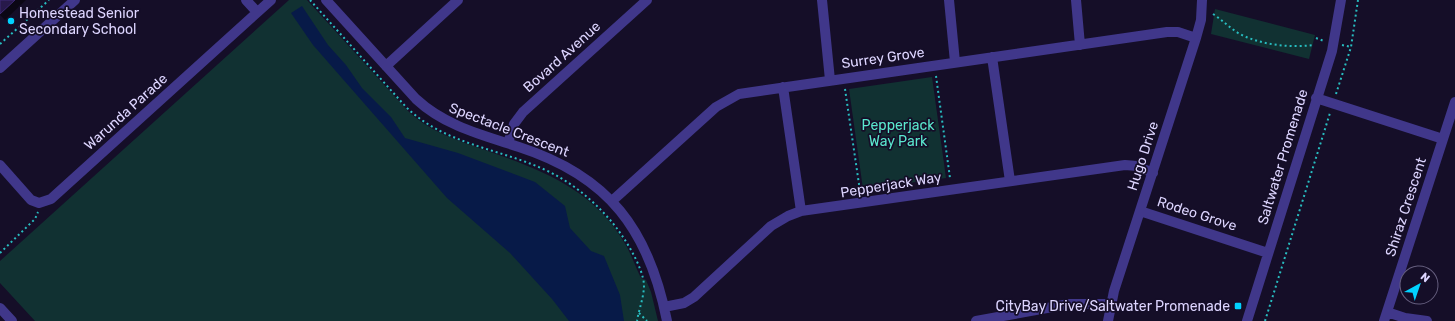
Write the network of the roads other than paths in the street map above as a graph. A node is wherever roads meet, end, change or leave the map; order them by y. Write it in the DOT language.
graph roads {
  1 [pos="75,0"];
  2 [pos="246,0"];
  3 [pos="270,0"];
  4 [pos="326,0"];
  5 [pos="458,0"];
  6 [pos="647,0"];
  7 [pos="822,0"];
  8 [pos="949,0"];
  9 [pos="1076,0"];
  10 [pos="1202,0"];
  11 [pos="1341,0"];
  12 [pos="257,12"];
  13 [pos="1196,38"];
  14 [pos="1080,45"];
  15 [pos="992,56"];
  16 [pos="955,62"];
  17 [pos="386,66"];
  18 [pos="0,68"];
  19 [pos="830,80"];
  20 [pos="784,87"];
  21 [pos="1316,98"];
  22 [pos="1455,102"];
  23 [pos="1443,139"];
  24 [pos="508,143"];
  25 [pos="0,165"];
  26 [pos="1153,173"];
  27 [pos="1010,181"];
  28 [pos="612,201"];
  29 [pos="801,211"];
  30 [pos="1140,211"];
  31 [pos="1268,253"];
  32 [pos="1110,304"];
  33 [pos="664,307"];
  34 [pos="0,308"];
  35 [pos="1386,316"];
  36 [pos="12,321"];
  37 [pos="667,321"];
  38 [pos="976,321"];
  39 [pos="1108,321"];
  40 [pos="1247,321"];
  41 [pos="1427,321"];
  1 -- 18 [label="street"];
  2 -- 12 [label="street"];
  3 -- 12 [label="street, Warunda Parade"];
  4 -- 17 [label="street, Spectacle Crescent"];
  5 -- 17 [label="street"];
  6 -- 24 [label="street, Bovard Avenue"];
  7 -- 19 [label="street"];
  8 -- 16 [label="street"];
  9 -- 14 [label="street"];
  10 -- 13 [label="street, Hugo Drive"];
  11 -- 21 [label="street, Saltwater Promenade"];
  12 -- 25 [label="street, Warunda Parade"];
  13 -- 14 [label="street, Surrey Grove"];
  13 -- 26 [label="street, Hugo Drive"];
  14 -- 15 [label="street, Surrey Grove"];
  15 -- 16 [label="street, Surrey Grove"];
  15 -- 27 [label="street"];
  16 -- 19 [label="street, Surrey Grove"];
  17 -- 24 [label="street, Spectacle Crescent"];
  19 -- 20 [label="street, Surrey Grove"];
  20 -- 28 [label="street, Surrey Grove"];
  20 -- 29 [label="street"];
  21 -- 23 [label="street"];
  21 -- 31 [label="street, Saltwater Promenade"];
  22 -- 23 [label="street, Shiraz Crescent"];
  23 -- 35 [label="street, Shiraz Crescent"];
  24 -- 28 [label="street, Spectacle Crescent"];
  26 -- 27 [label="street, Pepperjack Way"];
  26 -- 30 [label="street, Hugo Drive"];
  27 -- 29 [label="street, Pepperjack Way"];
  28 -- 33 [label="street, Spectacle Crescent"];
  29 -- 33 [label="street, Pepperjack Way"];
  30 -- 31 [label="street, Rodeo Grove"];
  30 -- 32 [label="street, Hugo Drive"];
  31 -- 40 [label="street, Saltwater Promenade"];
  32 -- 38 [label="street"];
  32 -- 39 [label="street, Hugo Drive"];
  33 -- 37 [label="street, Spectacle Crescent"];
  34 -- 36 [label="street"];
  35 -- 41 [label="street"];
}
